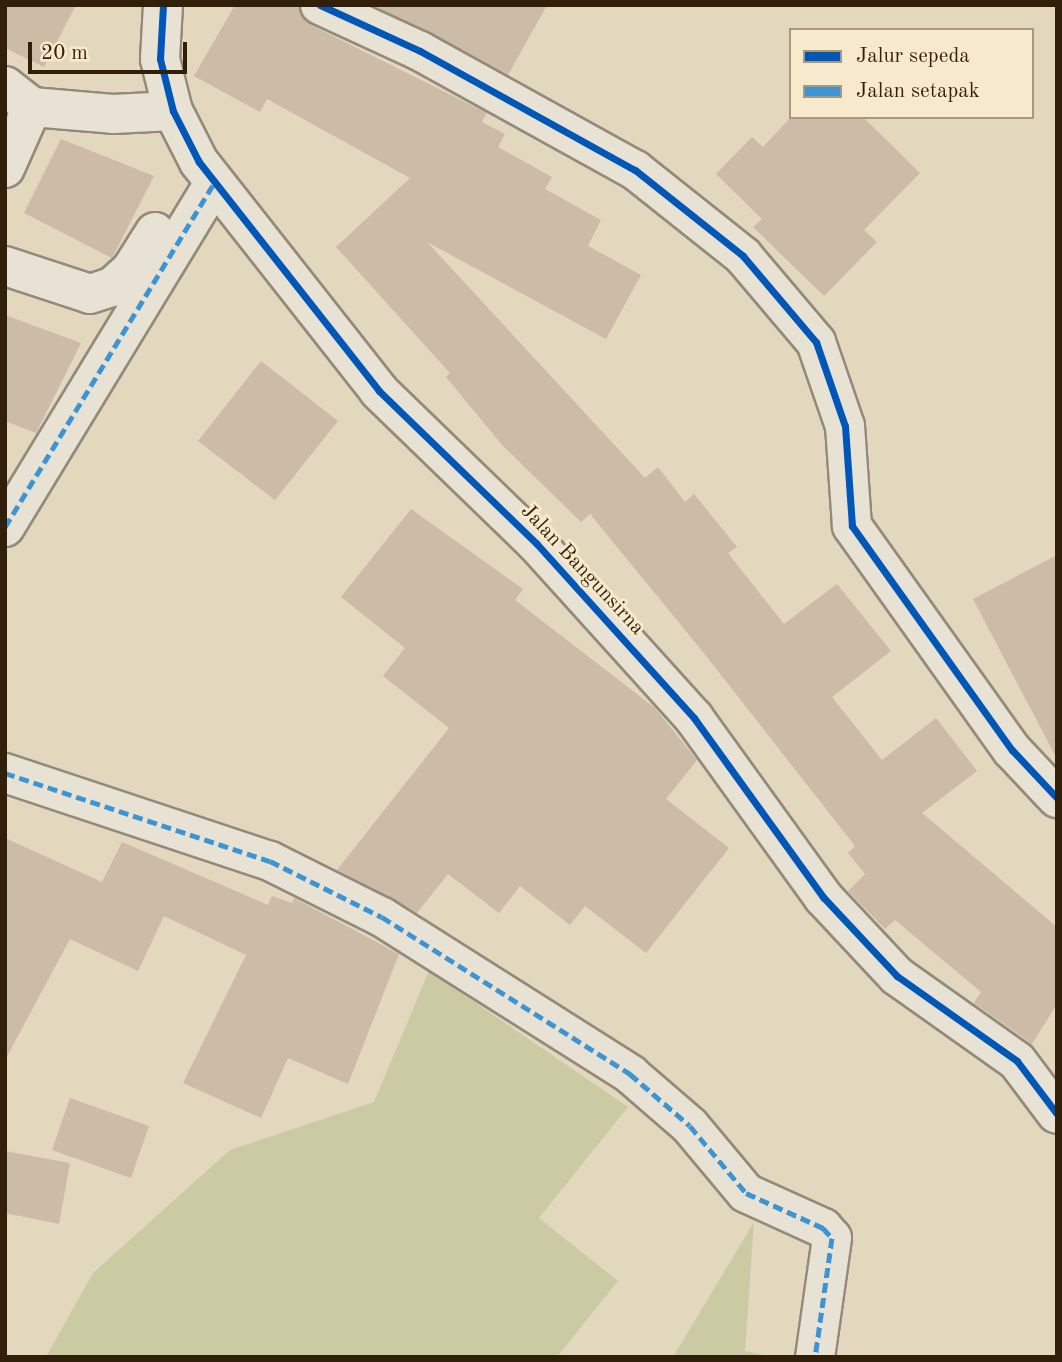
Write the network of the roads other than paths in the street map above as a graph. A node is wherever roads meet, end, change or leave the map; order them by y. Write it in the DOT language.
graph roads {
  1 [pos="163,5"];
  2 [pos="320,5"];
  3 [pos="19,97"];
  4 [pos="173,110"];
  5 [pos="5,168"];
  6 [pos="206,173"];
  7 [pos="5,266"];
  8 [pos="5,527"];
  9 [pos="5,773"];
  10 [pos="1057,798"];
  11 [pos="1057,1114"];
  12 [pos="815,1357"];
  1 -- 4 [label="street, Jalan Bangunsirna"];
  2 -- 10 [label="street"];
  3 -- 4 [label="street"];
  3 -- 5 [label="street"];
  4 -- 6 [label="street, Jalan Bangunsirna"];
  6 -- 7 [label="street"];
  6 -- 8 [label="street"];
  6 -- 11 [label="street, Jalan Bangunsirna"];
  9 -- 12 [label="street"];
}
